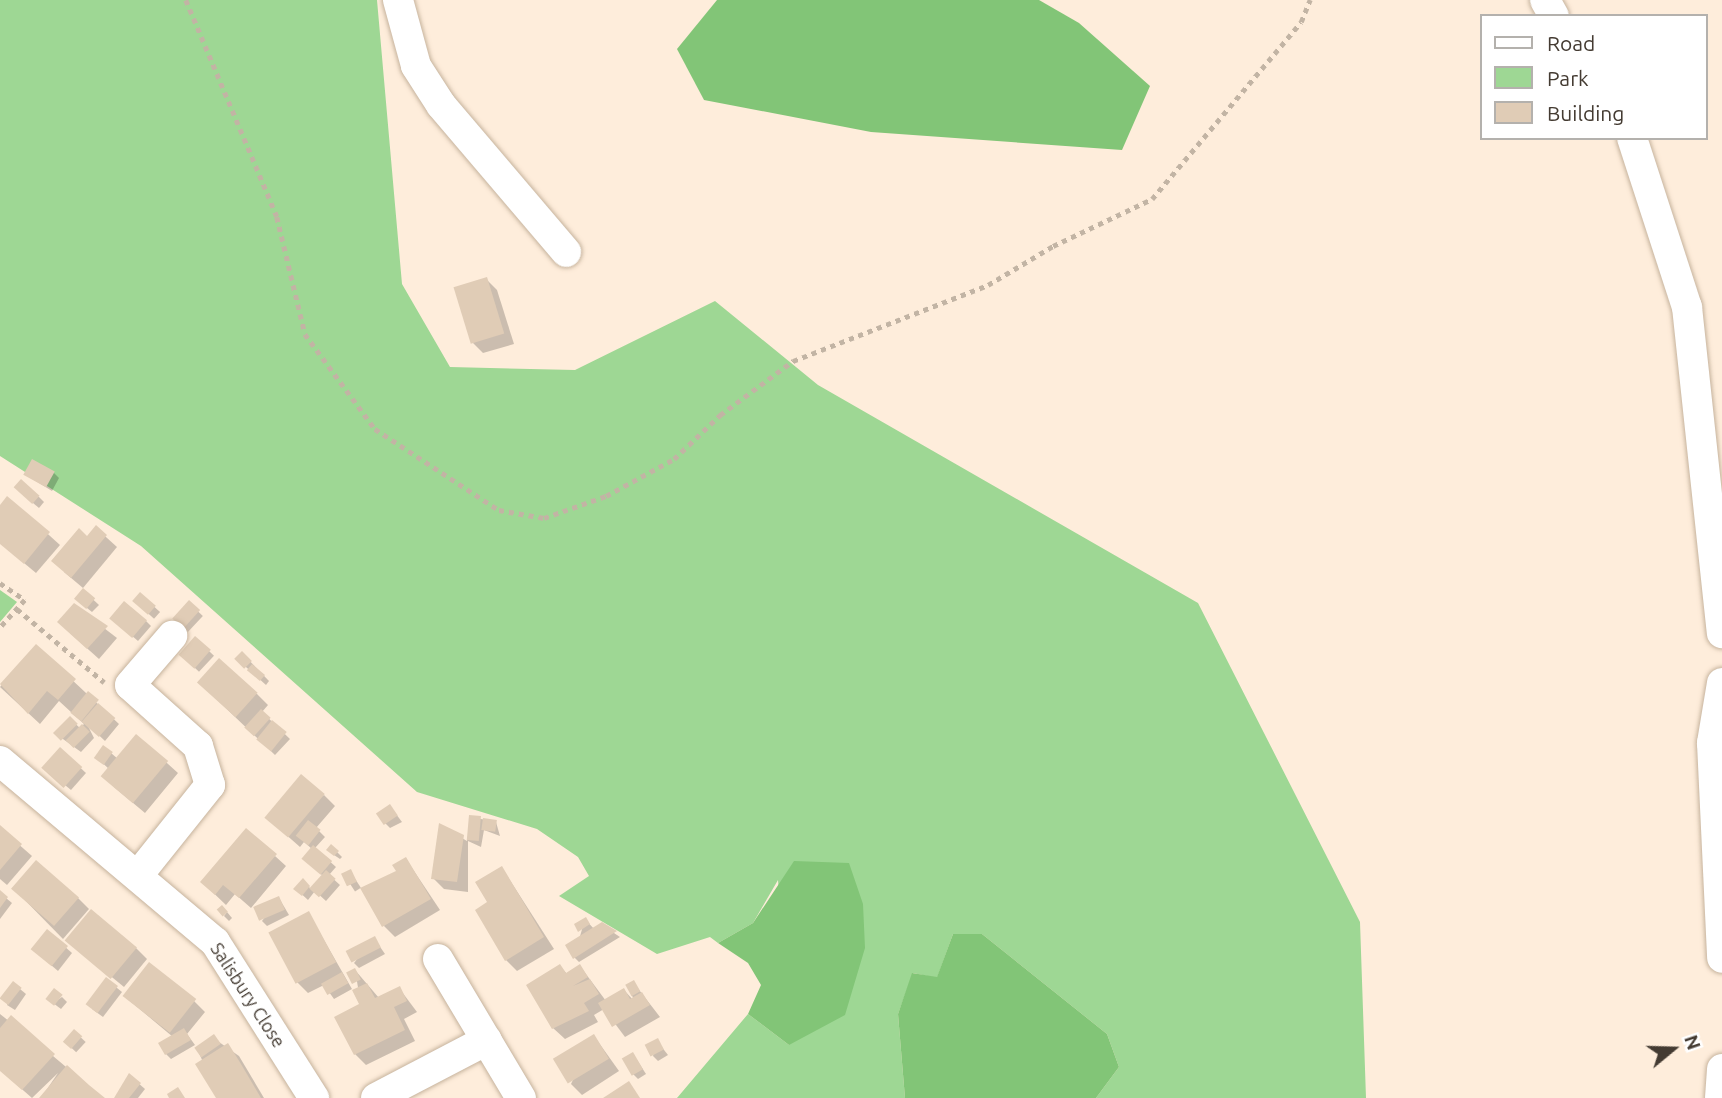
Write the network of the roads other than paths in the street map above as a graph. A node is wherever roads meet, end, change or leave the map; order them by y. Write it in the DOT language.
graph roads {
  1 [pos="398,0"];
  2 [pos="1633,140"];
  3 [pos="566,252"];
  4 [pos="1722,633"];
  5 [pos="172,636"];
  6 [pos="1722,683"];
  7 [pos="0,761"];
  8 [pos="139,874"];
  9 [pos="1722,958"];
  10 [pos="438,959"];
  11 [pos="486,1040"];
  12 [pos="1722,1069"];
  13 [pos="314,1098"];
  14 [pos="376,1098"];
  15 [pos="521,1098"];
  16 [pos="1720,1098"];
  1 -- 3 [label="street"];
  2 -- 4 [label="street"];
  5 -- 8 [label="street"];
  6 -- 9 [label="street"];
  7 -- 8 [label="street, Salisbury Close"];
  8 -- 13 [label="street, Salisbury Close"];
  10 -- 11 [label="street"];
  11 -- 14 [label="street"];
  11 -- 15 [label="street"];
  12 -- 16 [label="street"];
}
